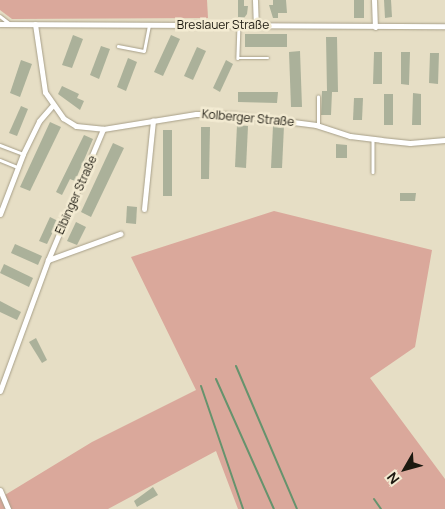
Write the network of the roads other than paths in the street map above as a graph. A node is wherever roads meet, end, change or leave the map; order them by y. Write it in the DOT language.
graph roads {
  1 [pos="256,0"];
  2 [pos="374,0"];
  3 [pos="0,16"];
  4 [pos="0,24"];
  5 [pos="10,24"];
  6 [pos="35,24"];
  7 [pos="149,25"];
  8 [pos="239,25"];
  9 [pos="256,25"];
  10 [pos="445,26"];
  11 [pos="375,27"];
  12 [pos="118,46"];
  13 [pos="268,58"];
  14 [pos="318,97"];
  15 [pos="53,105"];
  16 [pos="154,120"];
  17 [pos="318,126"];
  18 [pos="103,129"];
  19 [pos="373,139"];
  20 [pos="445,140"];
  21 [pos="0,145"];
  22 [pos="23,154"];
  23 [pos="0,160"];
  24 [pos="18,167"];
  25 [pos="373,172"];
  26 [pos="144,209"];
  27 [pos="0,214"];
  28 [pos="120,234"];
  29 [pos="48,260"];
  30 [pos="0,391"];
  31 [pos="0,490"];
  32 [pos="8,509"];
  1 -- 9 [label="street"];
  2 -- 11 [label="street"];
  3 -- 5 [label="lane"];
  4 -- 5 [label="street, Breslauer Straße"];
  5 -- 6 [label="street, Breslauer Straße"];
  6 -- 7 [label="street, Breslauer Straße"];
  6 -- 15 [label="street, Kolberger Straße"];
  7 -- 8 [label="street, Breslauer Straße"];
  7 -- 12 [label="lane"];
  8 -- 9 [label="street, Breslauer Straße"];
  8 -- 13 [label="lane"];
  9 -- 11 [label="street, Breslauer Straße"];
  10 -- 11 [label="street, Breslauer Straße"];
  14 -- 17 [label="lane"];
  15 -- 18 [label="street, Kolberger Straße"];
  15 -- 22 [label="street"];
  16 -- 17 [label="street, Kolberger Straße"];
  16 -- 18 [label="street, Kolberger Straße"];
  16 -- 26 [label="street"];
  17 -- 19 [label="street, Kolberger Straße"];
  18 -- 29 [label="street, Elbinger Straße"];
  19 -- 20 [label="street, Kolberger Straße"];
  19 -- 25 [label="lane"];
  21 -- 22 [label="lane"];
  22 -- 24 [label="street"];
  23 -- 24 [label="lane"];
  24 -- 27 [label="street"];
  28 -- 29 [label="street"];
  29 -- 30 [label="street, Elbinger Straße"];
  31 -- 32 [label="street"];
}
